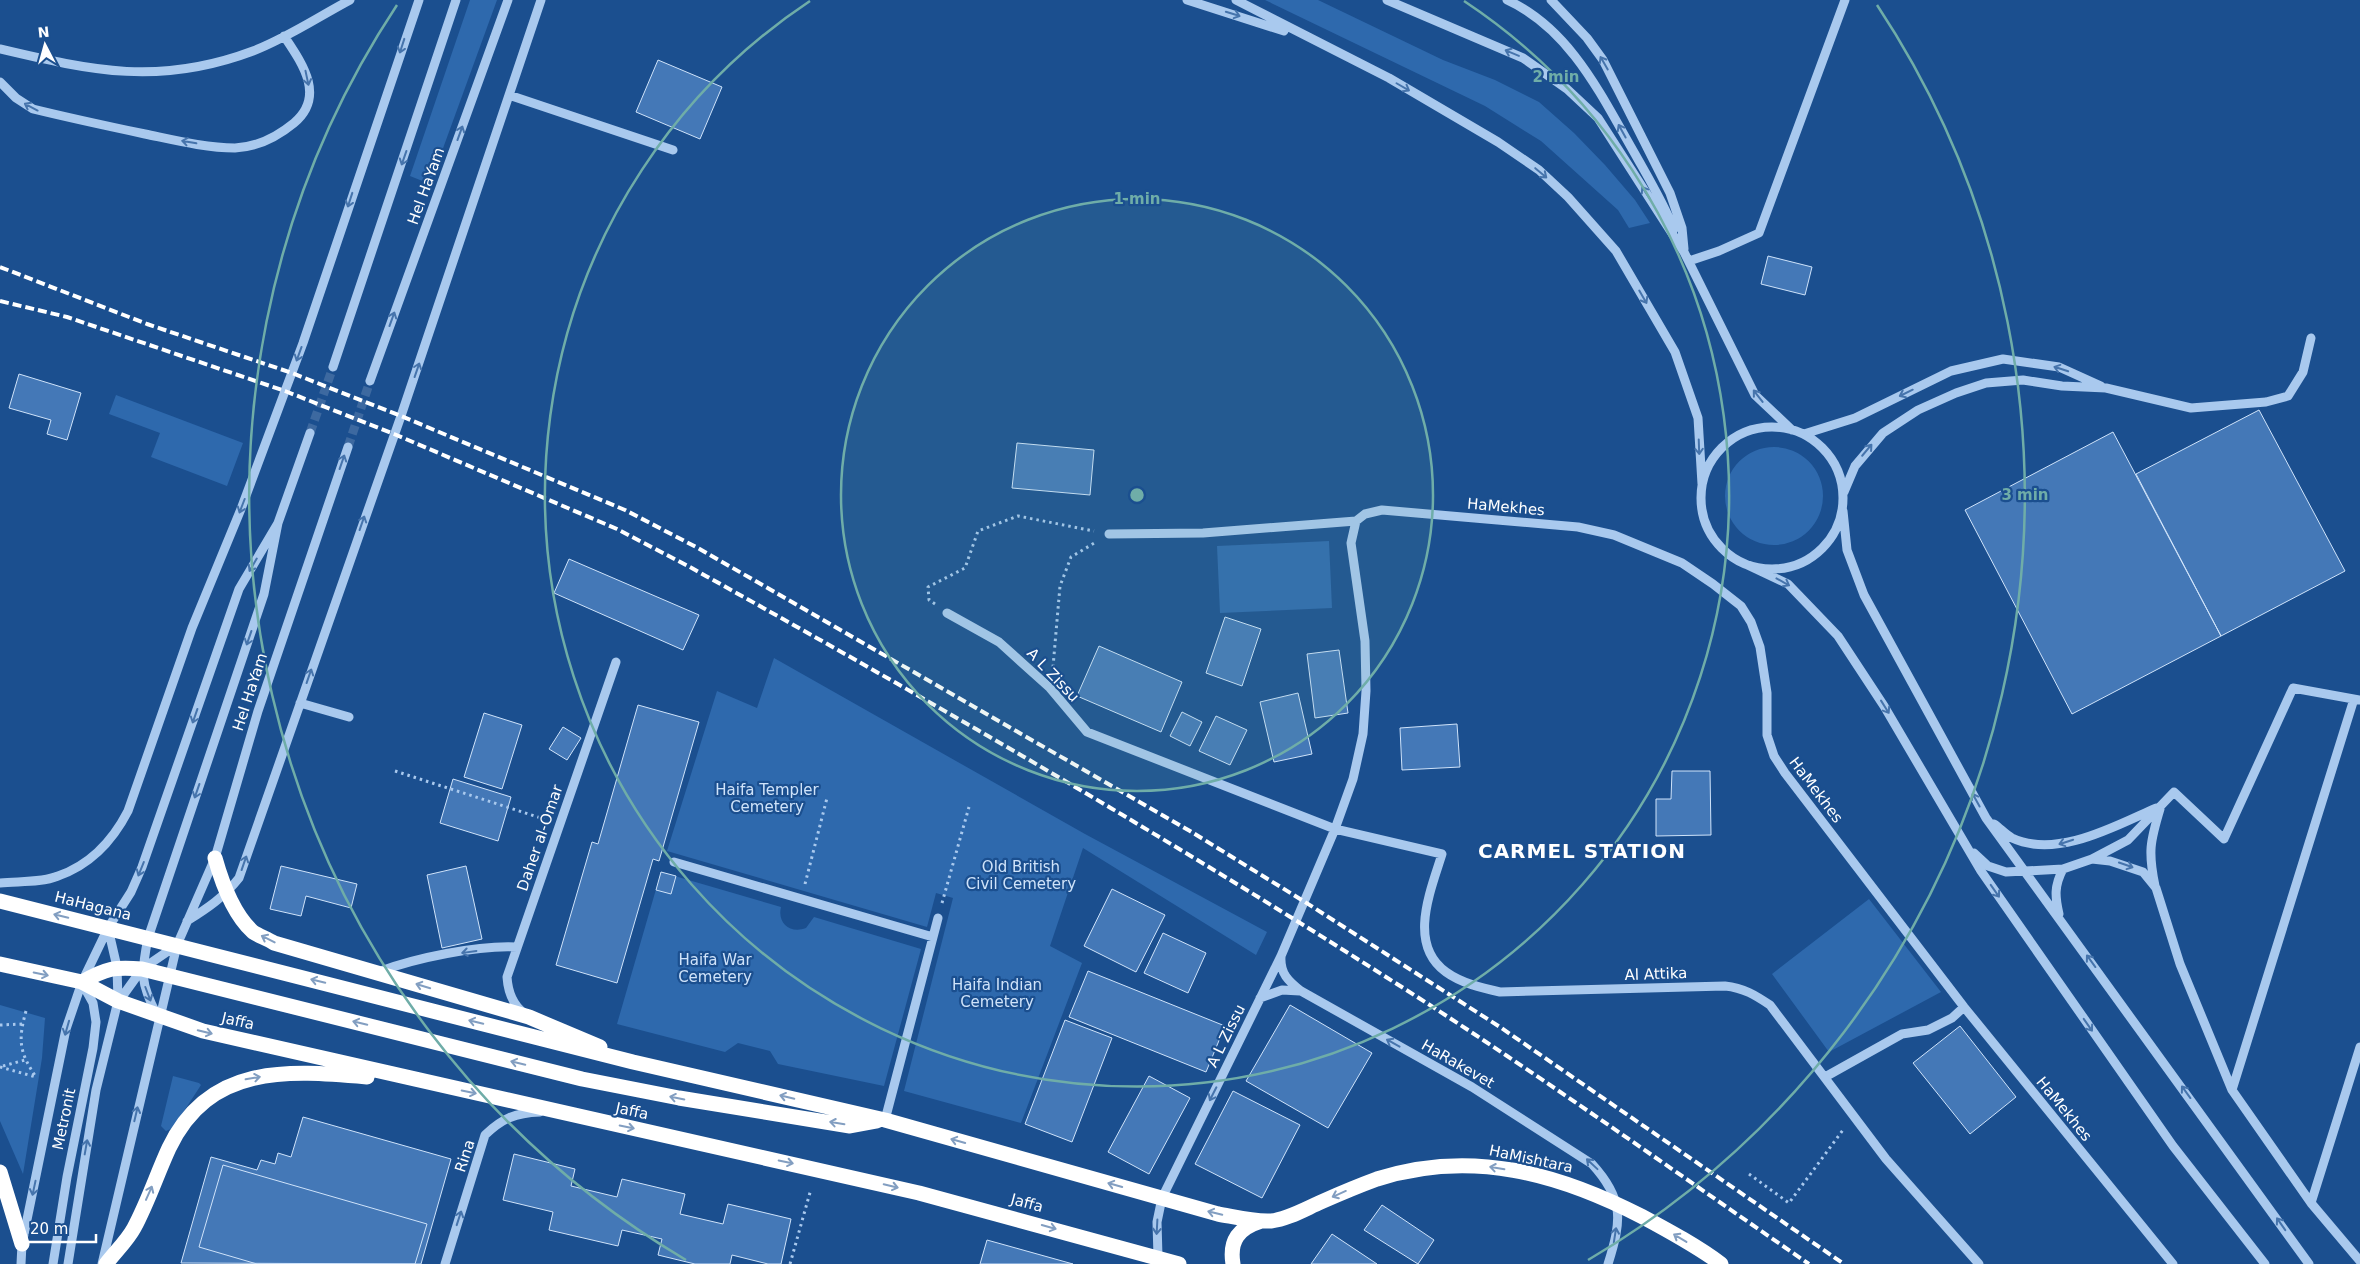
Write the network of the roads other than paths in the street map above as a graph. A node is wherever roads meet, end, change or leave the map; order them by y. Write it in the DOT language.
graph roads {
  1 [pos="339,0"];
  2 [pos="350,0"];
  3 [pos="418,0"];
  4 [pos="448,0"];
  5 [pos="456,0"];
  6 [pos="508,0"];
  7 [pos="541,0"];
  8 [pos="1187,0"];
  9 [pos="1236,0"];
  10 [pos="1388,0"];
  11 [pos="1507,0"];
  12 [pos="1551,0"];
  13 [pos="1845,0"];
  14 [pos="454,13"];
  15 [pos="317,17"];
  16 [pos="284,36"];
  17 [pos="0,49"];
  18 [pos="1388,78"];
  19 [pos="0,82"];
  20 [pos="509,95"];
  21 [pos="673,150"];
  22 [pos="1684,252"];
  23 [pos="1689,261"];
  24 [pos="2311,338"];
  25 [pos="333,367"];
  26 [pos="370,381"];
  27 [pos="2106,388"];
  28 [pos="1792,430"];
  29 [pos="310,432"];
  30 [pos="1804,434"];
  31 [pos="348,447"];
  32 [pos="1702,484"];
  33 [pos="1844,492"];
  34 [pos="1843,511"];
  35 [pos="1356,521"];
  36 [pos="278,523"];
  37 [pos="1109,534"];
  38 [pos="1739,561"];
  39 [pos="947,613"];
  40 [pos="616,662"];
  41 [pos="2357,700"];
  42 [pos="300,703"];
  43 [pos="349,717"];
  44 [pos="2161,806"];
  45 [pos="1986,818"];
  46 [pos="1336,829"];
  47 [pos="1965,844"];
  48 [pos="215,858"];
  49 [pos="2092,859"];
  50 [pos="674,862"];
  51 [pos="2063,869"];
  52 [pos="2026,872"];
  53 [pos="0,883"];
  54 [pos="2156,888"];
  55 [pos="227,893"];
  56 [pos="0,901"];
  57 [pos="938,918"];
  58 [pos="2061,920"];
  59 [pos="187,921"];
  60 [pos="108,928"];
  61 [pos="933,937"];
  62 [pos="148,938"];
  63 [pos="177,945"];
  64 [pos="517,947"];
  65 [pos="1280,956"];
  66 [pos="0,964"];
  67 [pos="117,967"];
  68 [pos="142,969"];
  69 [pos="377,972"];
  70 [pos="170,975"];
  71 [pos="82,982"];
  72 [pos="1300,991"];
  73 [pos="1260,999"];
  74 [pos="118,1002"];
  75 [pos="1964,1007"];
  76 [pos="530,1017"];
  77 [pos="159,1018"];
  78 [pos="2360,1047"];
  79 [pos="633,1062"];
  80 [pos="1825,1077"];
  81 [pos="421,1082"];
  82 [pos="2232,1090"];
  83 [pos="561,1113"];
  84 [pos="885,1120"];
  85 [pos="0,1172"];
  86 [pos="1162,1198"];
  87 [pos="2310,1203"];
  88 [pos="1618,1204"];
  89 [pos="1263,1221"];
  90 [pos="22,1244"];
  91 [pos="1158,1257"];
  92 [pos="2360,1261"];
  93 [pos="21,1264"];
  94 [pos="53,1264"];
  95 [pos="68,1264"];
  96 [pos="102,1264"];
  97 [pos="106,1264"];
  98 [pos="445,1264"];
  99 [pos="1179,1264"];
  100 [pos="1232,1264"];
  101 [pos="1608,1264"];
  102 [pos="1721,1264"];
  103 [pos="1979,1264"];
  104 [pos="2173,1264"];
  105 [pos="2265,1264"];
  106 [pos="2309,1264"];
  1 -- 15 [label="street"];
  2 -- 15 [label="street"];
  3 -- 53 [label="street, one-way"];
  4 -- 14 [label="street"];
  5 -- 14 [label="street, Hel HaYam"];
  26 -- 6 [label="street, Hel HaYam, one-way"];
  7 -- 20 [label="street"];
  8 -- 18 [label="street, one-way"];
  9 -- 18 [label="street"];
  22 -- 10 [label="street, one-way"];
  22 -- 11 [label="street, one-way"];
  22 -- 12 [label="street, one-way"];
  13 -- 23 [label="street"];
  14 -- 25 [label="street, Hel HaYam, one-way"];
  15 -- 16 [label="street"];
  16 -- 17 [label="street"];
  16 -- 19 [label="street, one-way"];
  18 -- 32 [label="street, one-way"];
  20 -- 21 [label="street"];
  42 -- 20 [label="street, one-way"];
  22 -- 23 [label="street"];
  28 -- 23 [label="street, one-way"];
  24 -- 27 [label="street"];
  27 -- 30 [label="street, one-way"];
  33 -- 27 [label="street, one-way"];
  28 -- 30 [label="street"];
  28 -- 32 [label="street"];
  29 -- 36 [label="street, Hel HaYam"];
  30 -- 33 [label="street"];
  48 -- 31 [label="street, Hel HaYam, one-way"];
  32 -- 38 [label="street"];
  33 -- 34 [label="street"];
  34 -- 38 [label="street"];
  45 -- 34 [label="street, one-way"];
  35 -- 37 [label="street, HaMekhes"];
  35 -- 46 [label="street, A L Zissu"];
  35 -- 75 [label="street, HaMekhes"];
  36 -- 60 [label="street, Hel HaYam, one-way"];
  36 -- 62 [label="street, Hel HaYam, one-way"];
  38 -- 47 [label="street, one-way"];
  39 -- 46 [label="street, A L Zissu"];
  40 -- 64 [label="street, Daher al-Omar"];
  41 -- 44 [label="street"];
  41 -- 82 [label="street"];
  42 -- 43 [label="street"];
  55 -- 42 [label="street, one-way"];
  44 -- 45 [label="street, one-way"];
  44 -- 49 [label="street"];
  44 -- 54 [label="street"];
  45 -- 52 [label="street"];
  46 -- 65 [label="street, A L Zissu"];
  46 -- 80 [label="street, Al Attika"];
  47 -- 52 [label="street"];
  47 -- 105 [label="street, one-way"];
  48 -- 55 [label="highway"];
  48 -- 59 [label="street, Hel HaYam"];
  49 -- 51 [label="street"];
  49 -- 54 [label="street, one-way"];
  50 -- 61 [label="street"];
  51 -- 52 [label="street"];
  51 -- 58 [label="street"];
  52 -- 58 [label="street"];
  54 -- 82 [label="street"];
  55 -- 59 [label="street"];
  69 -- 55 [label="highway, one-way"];
  60 -- 56 [label="highway, HaHagana, one-way"];
  57 -- 61 [label="street"];
  106 -- 58 [label="street, one-way"];
  59 -- 63 [label="street, Hel HaYam"];
  60 -- 62 [label="highway, HaHagana"];
  60 -- 67 [label="street, Metronit"];
  60 -- 71 [label="street, Hel HaYam"];
  61 -- 84 [label="street"];
  62 -- 63 [label="highway, HaHagana"];
  62 -- 68 [label="street, Hel HaYam"];
  63 -- 68 [label="street, Metronit"];
  63 -- 70 [label="street, Hel HaYam"];
  79 -- 63 [label="highway, one-way"];
  64 -- 69 [label="street, one-way"];
  64 -- 76 [label="street, Daher al-Omar"];
  65 -- 72 [label="street, HaRakevet"];
  65 -- 73 [label="street, A L Zissu"];
  66 -- 71 [label="highway, one-way"];
  67 -- 68 [label="highway"];
  67 -- 71 [label="highway"];
  67 -- 74 [label="street, Metronit"];
  68 -- 70 [label="highway"];
  68 -- 74 [label="street, Metronit"];
  68 -- 77 [label="street, Hel HaYam, one-way"];
  76 -- 69 [label="highway, one-way"];
  70 -- 77 [label="street, Hel HaYam"];
  84 -- 70 [label="highway, one-way"];
  71 -- 74 [label="highway, Jaffa"];
  71 -- 90 [label="street, Hel HaYam, one-way"];
  71 -- 94 [label="street, Metronit"];
  72 -- 73 [label="street"];
  88 -- 72 [label="street, HaRakevet, one-way"];
  73 -- 86 [label="street, A L Zissu, one-way"];
  74 -- 77 [label="highway, Jaffa"];
  95 -- 74 [label="street, Metronit, one-way"];
  75 -- 80 [label="street"];
  75 -- 104 [label="street, HaMekhes"];
  76 -- 79 [label="highway"];
  77 -- 81 [label="highway, Jaffa, one-way"];
  96 -- 77 [label="street, Hel HaYam, one-way"];
  78 -- 87 [label="street"];
  84 -- 79 [label="highway, one-way"];
  80 -- 103 [label="street, Al Attika"];
  81 -- 83 [label="highway, Jaffa, one-way"];
  97 -- 81 [label="highway, one-way"];
  82 -- 87 [label="street"];
  83 -- 91 [label="highway, Jaffa, one-way"];
  98 -- 83 [label="street, Rina, one-way"];
  86 -- 84 [label="highway, one-way"];
  85 -- 90 [label="highway"];
  89 -- 86 [label="highway, one-way"];
  86 -- 91 [label="street, A L Zissu, one-way"];
  87 -- 92 [label="street"];
  88 -- 89 [label="highway, HaMishtara, one-way"];
  101 -- 88 [label="street, one-way"];
  102 -- 88 [label="highway, HaMishtara, one-way"];
  89 -- 100 [label="highway"];
  90 -- 93 [label="street, Hel HaYam"];
  91 -- 99 [label="highway, Jaffa"];
}
